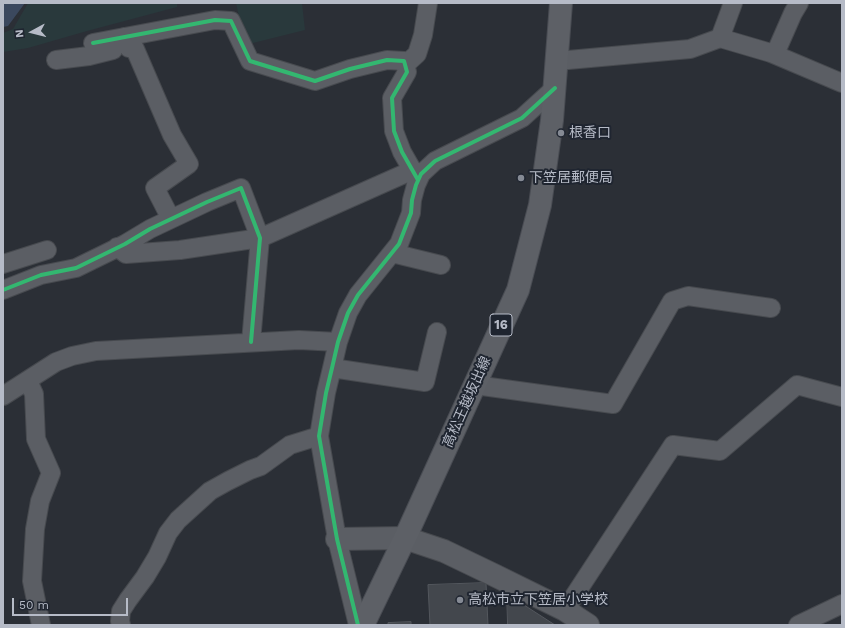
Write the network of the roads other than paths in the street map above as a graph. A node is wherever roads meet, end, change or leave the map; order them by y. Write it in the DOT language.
graph roads {
  1 [pos="428,3"];
  2 [pos="561,3"];
  3 [pos="733,3"];
  4 [pos="799,3"];
  5 [pos="720,38"];
  6 [pos="127,42"];
  7 [pos="93,43"];
  8 [pos="775,54"];
  9 [pos="56,60"];
  10 [pos="557,61"];
  11 [pos="405,65"];
  12 [pos="842,83"];
  13 [pos="555,88"];
  14 [pos="416,175"];
  15 [pos="171,219"];
  16 [pos="260,238"];
  17 [pos="117,247"];
  18 [pos="47,250"];
  19 [pos="392,253"];
  20 [pos="3,264"];
  21 [pos="441,265"];
  22 [pos="3,290"];
  23 [pos="772,308"];
  24 [pos="437,332"];
  25 [pos="251,342"];
  26 [pos="338,342"];
  27 [pos="332,368"];
  28 [pos="28,381"];
  29 [pos="475,385"];
  30 [pos="3,396"];
  31 [pos="842,397"];
  32 [pos="319,436"];
  33 [pos="405,538"];
  34 [pos="338,539"];
  35 [pos="842,604"];
  36 [pos="565,610"];
  37 [pos="41,625"];
  38 [pos="121,625"];
  39 [pos="358,625"];
  40 [pos="363,625"];
  41 [pos="588,625"];
  42 [pos="798,625"];
  1 -- 11 [label="street"];
  2 -- 10 [label="main road, 高松王越坂出線 / 16"];
  3 -- 5 [label="street"];
  4 -- 8 [label="street"];
  5 -- 8 [label="street"];
  5 -- 10 [label="street"];
  6 -- 7 [label="street"];
  6 -- 9 [label="street"];
  6 -- 11 [label="street"];
  6 -- 15 [label="street"];
  8 -- 12 [label="street"];
  10 -- 13 [label="main road, 高松王越坂出線 / 16"];
  11 -- 14 [label="street"];
  13 -- 14 [label="street"];
  13 -- 29 [label="main road, 高松王越坂出線 / 16"];
  14 -- 16 [label="street"];
  14 -- 19 [label="street"];
  15 -- 16 [label="street"];
  15 -- 17 [label="street"];
  16 -- 17 [label="street"];
  16 -- 25 [label="street"];
  17 -- 22 [label="street"];
  18 -- 20 [label="street"];
  19 -- 21 [label="street"];
  19 -- 26 [label="street"];
  23 -- 29 [label="street"];
  24 -- 27 [label="street"];
  25 -- 26 [label="street"];
  25 -- 28 [label="street"];
  26 -- 27 [label="street"];
  27 -- 32 [label="street"];
  28 -- 30 [label="street"];
  28 -- 37 [label="street"];
  29 -- 33 [label="main road, 高松王越坂出線 / 16"];
  31 -- 36 [label="street"];
  32 -- 34 [label="street"];
  32 -- 38 [label="street"];
  33 -- 34 [label="street"];
  33 -- 36 [label="street"];
  33 -- 40 [label="main road, 高松王越坂出線 / 16"];
  34 -- 39 [label="street"];
  35 -- 42 [label="street"];
  36 -- 41 [label="street"];
}
